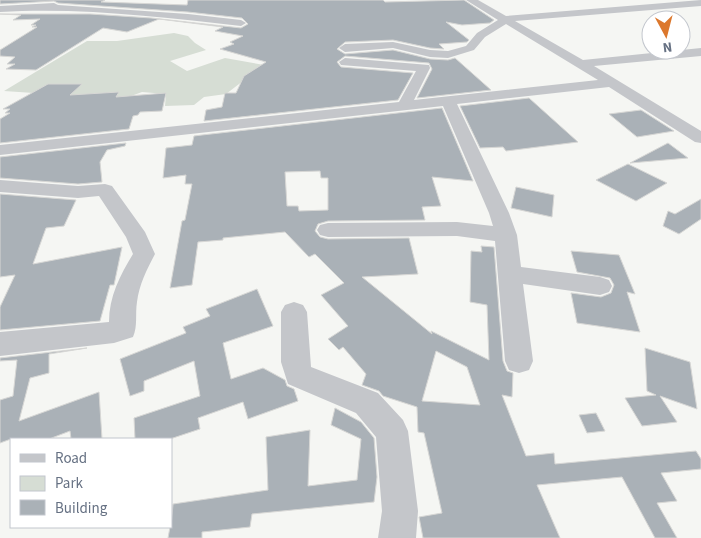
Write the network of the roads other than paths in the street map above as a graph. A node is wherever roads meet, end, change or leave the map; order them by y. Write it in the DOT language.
graph roads {
  1 [pos="471,0"];
  2 [pos="674,0"];
  3 [pos="116,2"];
  4 [pos="701,2"];
  5 [pos="686,4"];
  6 [pos="38,7"];
  7 [pos="0,9"];
  8 [pos="701,9"];
  9 [pos="124,13"];
  10 [pos="0,15"];
  11 [pos="507,20"];
  12 [pos="240,23"];
  13 [pos="345,48"];
  14 [pos="701,52"];
  15 [pos="345,62"];
  16 [pos="581,64"];
  17 [pos="612,83"];
  18 [pos="447,101"];
  19 [pos="404,106"];
  20 [pos="701,138"];
  21 [pos="0,150"];
  22 [pos="0,186"];
  23 [pos="328,230"];
  24 [pos="506,235"];
  25 [pos="511,274"];
  26 [pos="600,286"];
  27 [pos="294,312"];
  28 [pos="0,344"];
  29 [pos="519,361"];
  30 [pos="397,538"];
  1 -- 11 [label="street"];
  2 -- 5 [label="street"];
  3 -- 6 [label="street"];
  4 -- 5 [label="street"];
  5 -- 8 [label="street"];
  5 -- 11 [label="street"];
  6 -- 7 [label="street"];
  6 -- 9 [label="street"];
  9 -- 10 [label="street"];
  9 -- 12 [label="street"];
  11 -- 13 [label="street"];
  11 -- 16 [label="street"];
  14 -- 16 [label="street"];
  15 -- 19 [label="street"];
  16 -- 17 [label="street"];
  17 -- 18 [label="street"];
  17 -- 20 [label="street"];
  18 -- 19 [label="street"];
  18 -- 24 [label="street"];
  19 -- 21 [label="street"];
  22 -- 28 [label="street"];
  23 -- 24 [label="street"];
  24 -- 25 [label="street"];
  25 -- 26 [label="street"];
  25 -- 29 [label="street"];
  27 -- 30 [label="street"];
}
